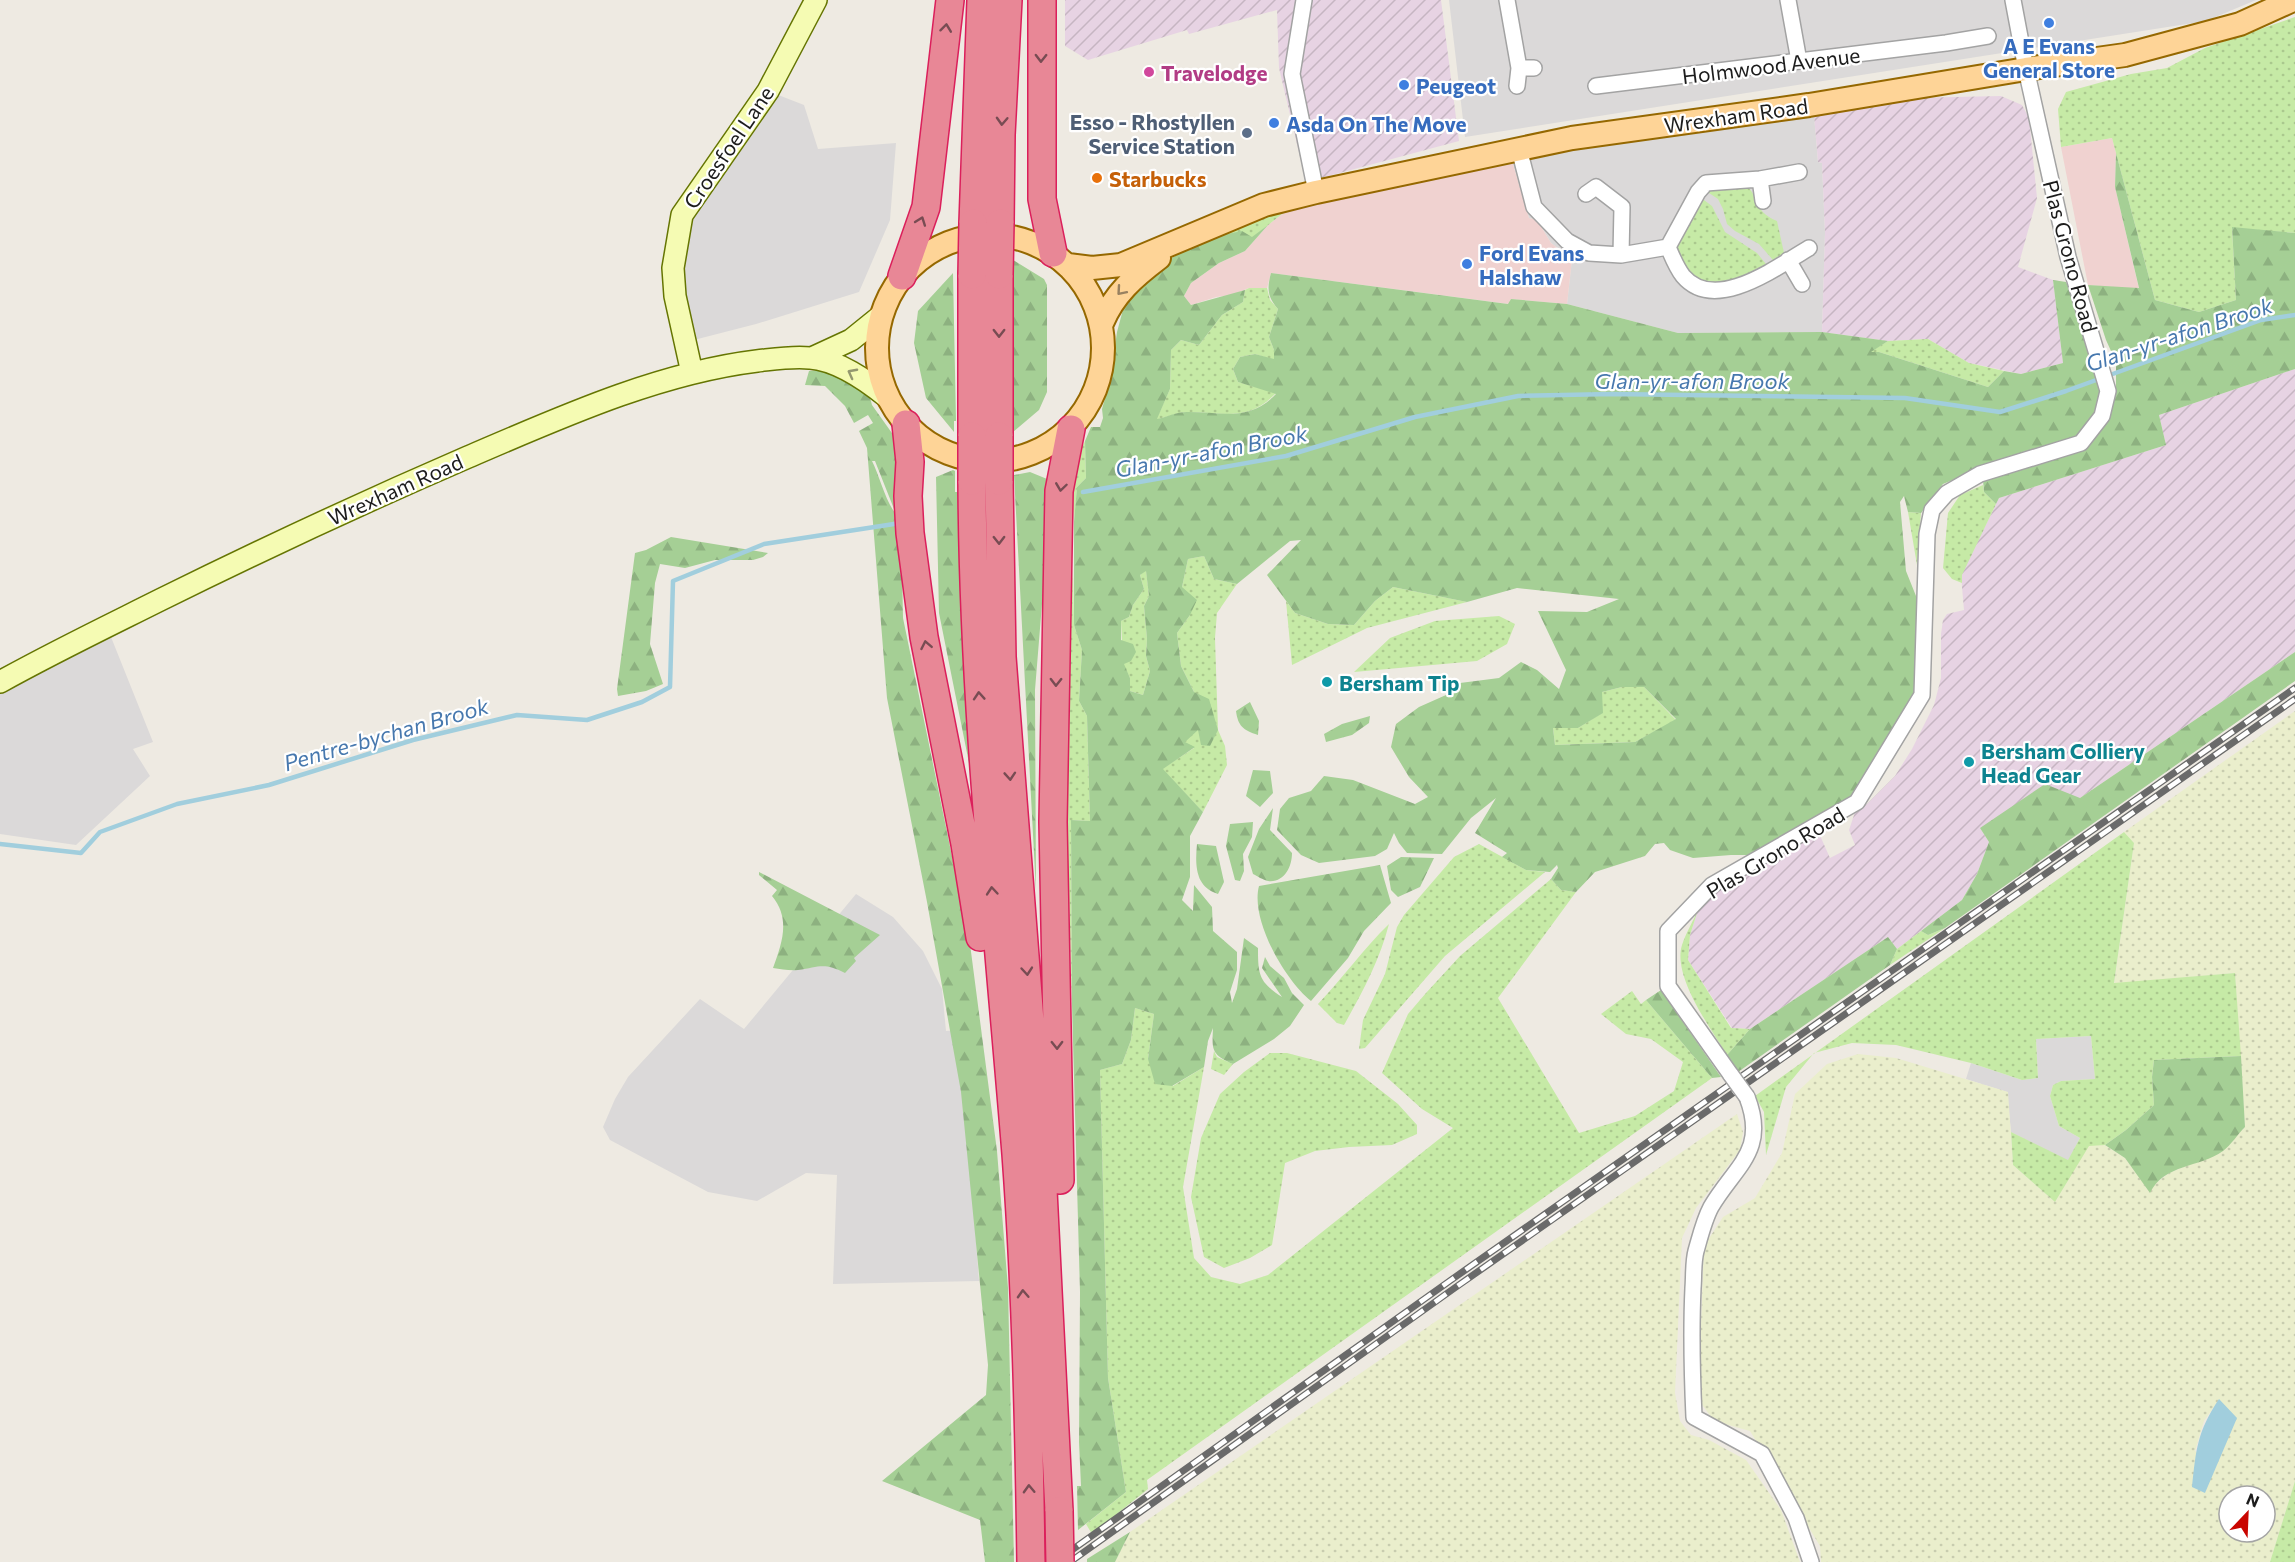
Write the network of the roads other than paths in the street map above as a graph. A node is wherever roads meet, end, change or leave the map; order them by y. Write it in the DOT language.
graph roads {
  1 [pos="816,0"];
  2 [pos="950,0"];
  3 [pos="981,0"];
  4 [pos="1008,0"];
  5 [pos="1042,0"];
  6 [pos="1304,0"];
  7 [pos="1507,0"];
  8 [pos="1788,0"];
  9 [pos="2013,0"];
  10 [pos="2293,0"];
  11 [pos="1988,36"];
  12 [pos="1799,61"];
  13 [pos="2026,69"];
  14 [pos="1517,86"];
  15 [pos="1596,86"];
  16 [pos="1519,150"];
  17 [pos="1799,172"];
  18 [pos="1760,179"];
  19 [pos="1316,192"];
  20 [pos="1586,194"];
  21 [pos="1762,201"];
  22 [pos="1182,240"];
  23 [pos="1668,247"];
  24 [pos="1809,248"];
  25 [pos="1621,255"];
  26 [pos="1060,259"];
  27 [pos="1788,260"];
  28 [pos="986,275"];
  29 [pos="902,276"];
  30 [pos="1802,284"];
  31 [pos="882,315"];
  32 [pos="1102,323"];
  33 [pos="812,358"];
  34 [pos="692,373"];
  35 [pos="888,397"];
  36 [pos="906,424"];
  37 [pos="1071,429"];
  38 [pos="985,481"];
  39 [pos="0,682"];
  40 [pos="1016,1158"];
  41 [pos="1056,1405"];
  42 [pos="1031,1555"];
  43 [pos="1060,1562"];
  44 [pos="1811,1562"];
  1 -- 34 [label="main road, Croesfoel Lane"];
  29 -- 2 [label="highway, one-way"];
  3 -- 28 [label="highway, bridge"];
  4 -- 28 [label="highway, one-way, bridge"];
  5 -- 26 [label="highway, one-way"];
  6 -- 19 [label="street"];
  7 -- 14 [label="street"];
  8 -- 12 [label="street"];
  9 -- 13 [label="street, Plas Grono Road"];
  10 -- 13 [label="main road, Wrexham Road"];
  11 -- 12 [label="street, Holmwood Avenue"];
  12 -- 15 [label="street, Holmwood Avenue"];
  13 -- 16 [label="main road, Wrexham Road"];
  13 -- 44 [label="street, Plas Grono Road, bridge"];
  16 -- 19 [label="main road, Wrexham Road"];
  16 -- 25 [label="street"];
  17 -- 18 [label="street"];
  18 -- 21 [label="street"];
  18 -- 23 [label="street"];
  19 -- 22 [label="main road, Wrexham Road"];
  20 -- 25 [label="street"];
  22 -- 26 [label="main road, Wrexham Road"];
  22 -- 32 [label="main road, Wrexham Road, one-way"];
  23 -- 25 [label="street"];
  23 -- 27 [label="street"];
  24 -- 27 [label="street"];
  26 -- 29 [label="main road"];
  26 -- 32 [label="main road"];
  27 -- 30 [label="street"];
  28 -- 38 [label="highway, bridge"];
  29 -- 31 [label="main road"];
  31 -- 33 [label="main road, Wrexham Road"];
  31 -- 35 [label="main road"];
  32 -- 37 [label="main road"];
  33 -- 34 [label="main road, Wrexham Road"];
  35 -- 33 [label="main road, Wrexham Road, one-way"];
  34 -- 39 [label="main road, Wrexham Road"];
  35 -- 36 [label="main road"];
  36 -- 37 [label="main road"];
  40 -- 36 [label="highway, one-way"];
  37 -- 41 [label="highway, one-way"];
  40 -- 38 [label="highway, one-way"];
  38 -- 41 [label="highway, one-way"];
  42 -- 40 [label="highway, one-way"];
  41 -- 43 [label="highway, bridge"];
}
